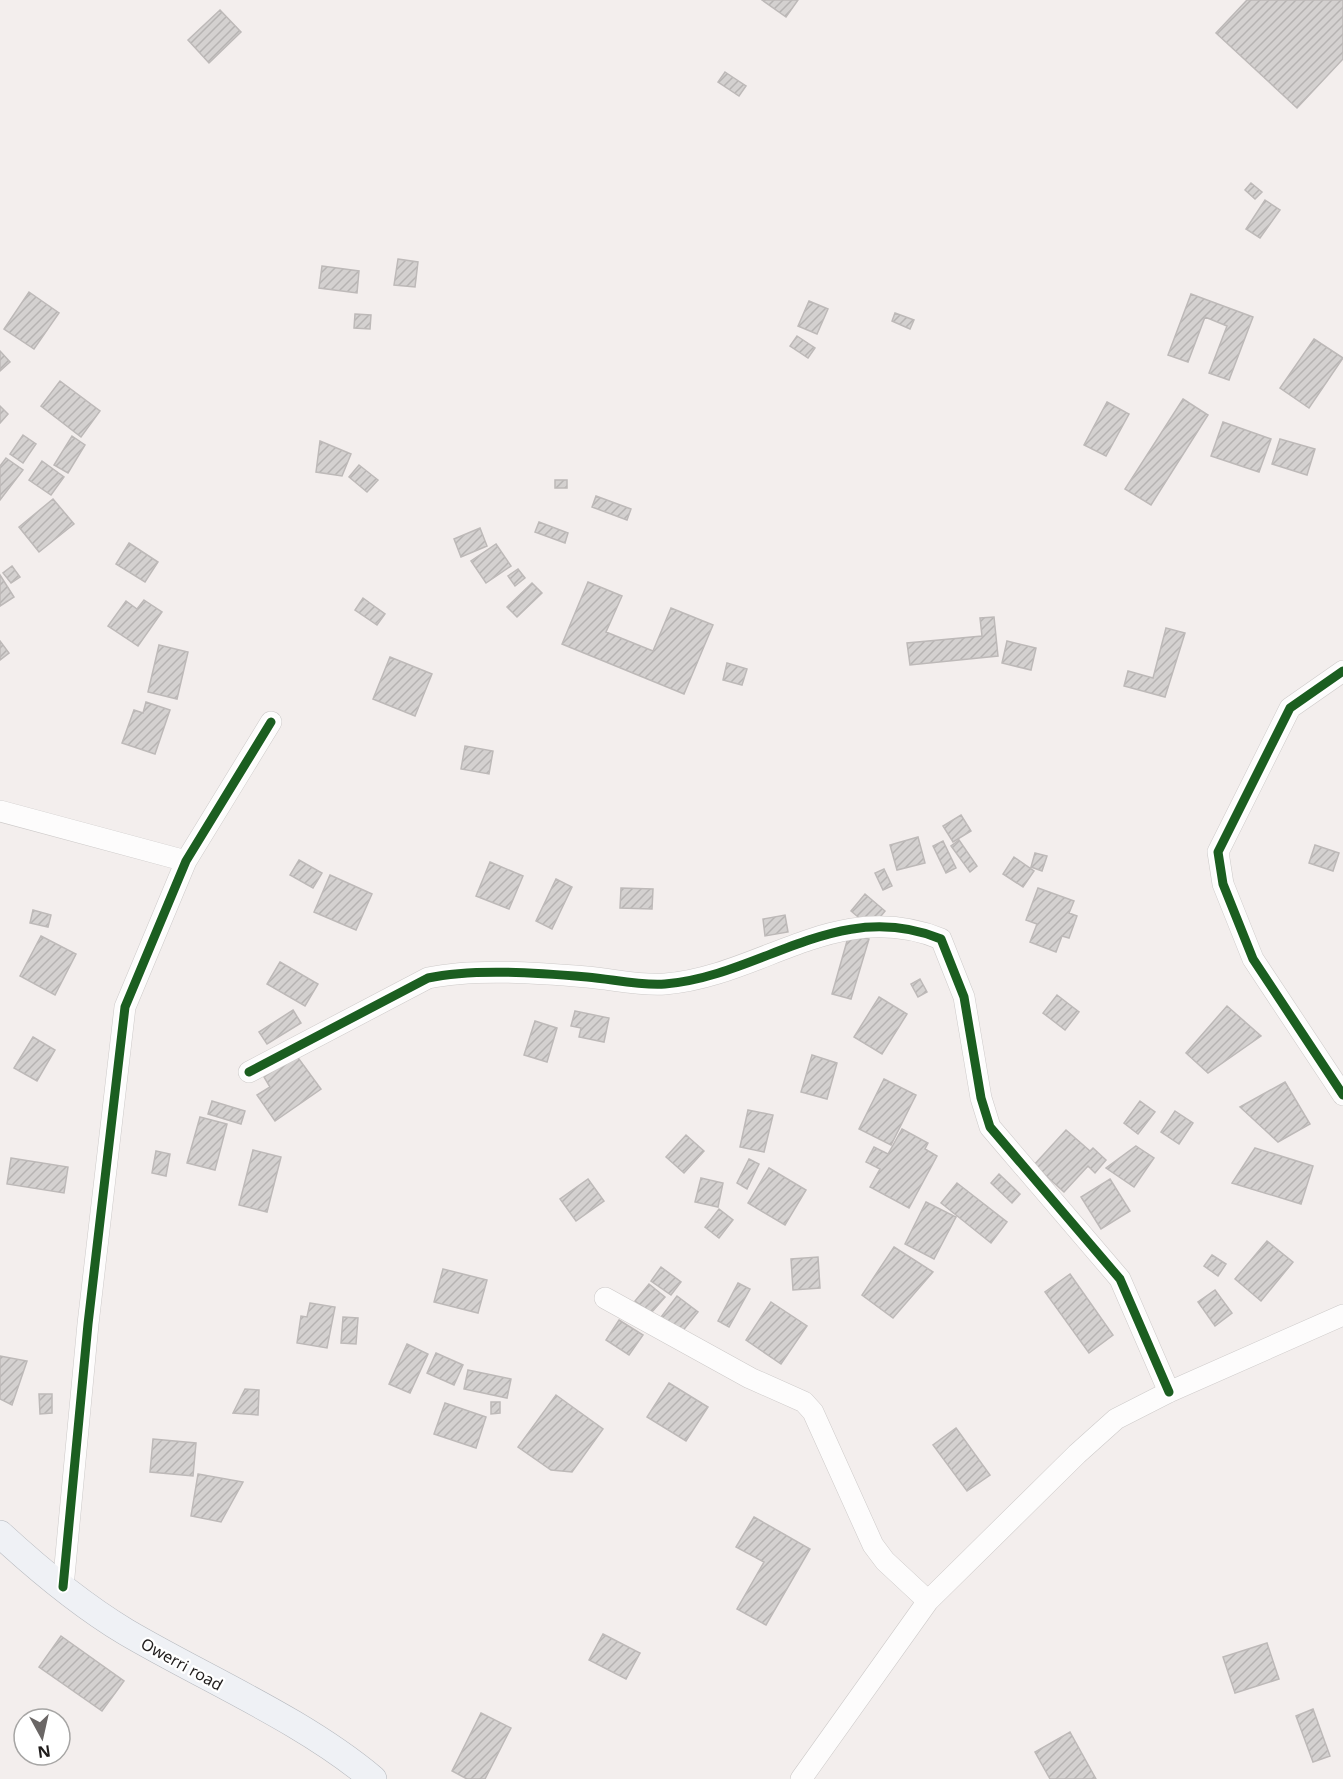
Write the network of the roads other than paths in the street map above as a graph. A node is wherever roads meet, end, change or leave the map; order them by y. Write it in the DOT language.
graph roads {
  1 [pos="1343,671"];
  2 [pos="271,722"];
  3 [pos="0,811"];
  4 [pos="186,861"];
  5 [pos="249,1072"];
  6 [pos="1343,1095"];
  7 [pos="605,1298"];
  8 [pos="1343,1315"];
  9 [pos="1169,1392"];
  10 [pos="0,1534"];
  11 [pos="63,1587"];
  12 [pos="928,1601"];
  13 [pos="373,1779"];
  14 [pos="801,1779"];
  1 -- 6 [label="street"];
  2 -- 4 [label="street"];
  3 -- 4 [label="street"];
  4 -- 11 [label="street"];
  5 -- 9 [label="street"];
  7 -- 12 [label="street"];
  8 -- 9 [label="street"];
  9 -- 12 [label="street"];
  10 -- 11 [label="main road, Owerri road"];
  11 -- 13 [label="main road, Owerri road"];
  12 -- 14 [label="street"];
}
